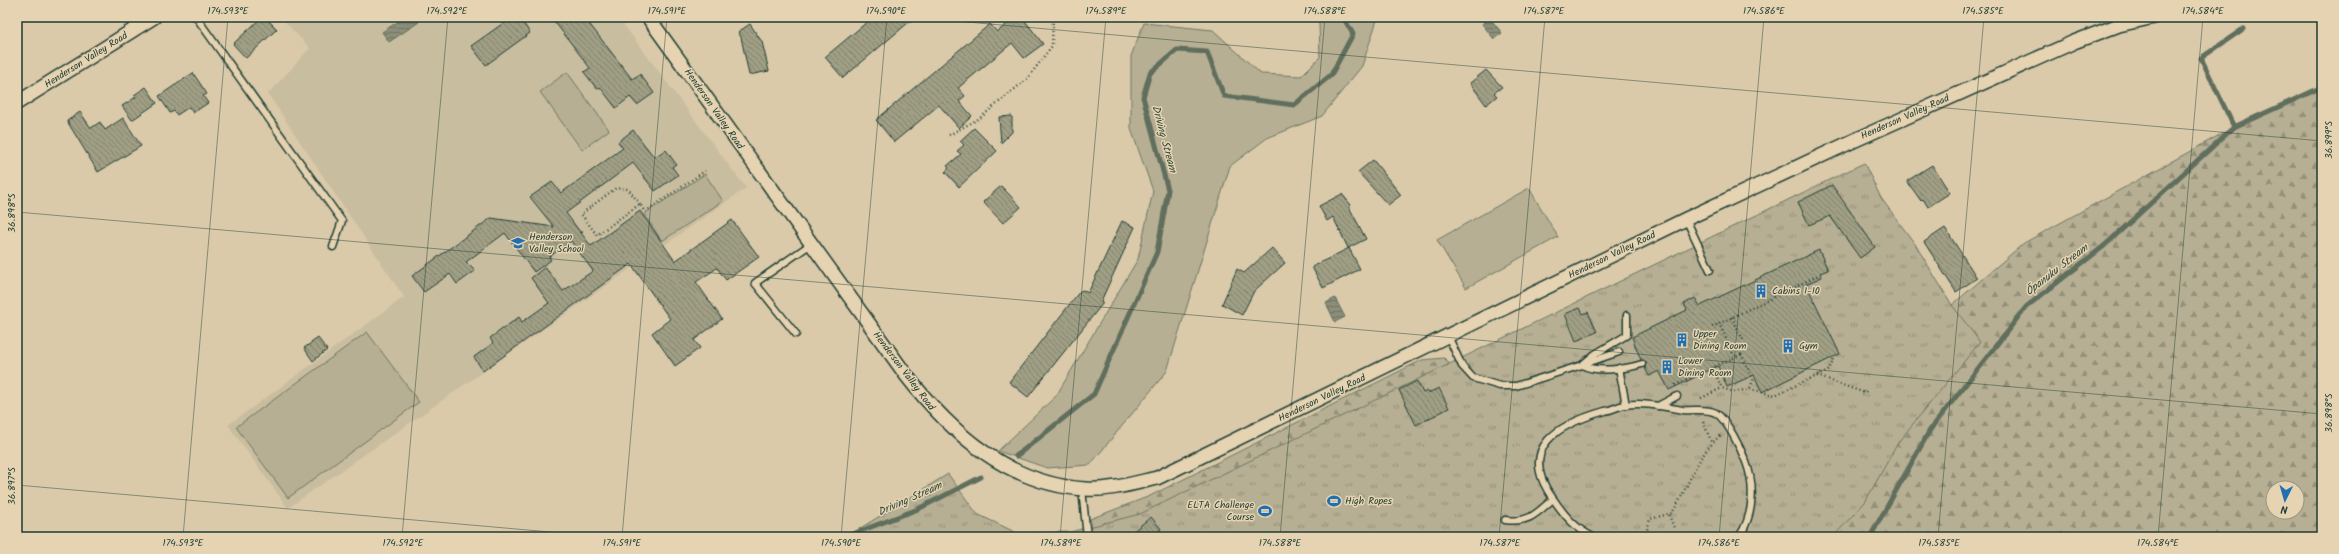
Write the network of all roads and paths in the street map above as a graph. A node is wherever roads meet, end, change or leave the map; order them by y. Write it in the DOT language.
graph roads {
  1 [pos="154,17"];
  2 [pos="196,17"];
  3 [pos="648,17"];
  4 [pos="1053,17"];
  5 [pos="2154,17"];
  6 [pos="17,103"];
  7 [pos="949,135"];
  8 [pos="705,171"];
  9 [pos="640,204"];
  10 [pos="1686,219"];
  11 [pos="810,244"];
  12 [pos="333,247"];
  13 [pos="1710,270"];
  14 [pos="1819,276"];
  15 [pos="1627,315"];
  16 [pos="1732,317"];
  17 [pos="1719,323"];
  18 [pos="1712,327"];
  19 [pos="796,334"];
  20 [pos="1448,336"];
  21 [pos="1743,340"];
  22 [pos="1619,352"];
  23 [pos="1734,356"];
  24 [pos="1832,358"];
  25 [pos="1642,364"];
  26 [pos="1582,365"];
  27 [pos="1712,367"];
  28 [pos="1619,368"];
  29 [pos="1817,376"];
  30 [pos="1670,386"];
  31 [pos="1750,389"];
  32 [pos="1867,389"];
  33 [pos="1677,396"];
  34 [pos="1626,405"];
  35 [pos="1658,406"];
  36 [pos="1701,415"];
  37 [pos="1726,432"];
  38 [pos="1712,444"];
  39 [pos="1082,489"];
  40 [pos="1553,499"];
  41 [pos="1669,515"];
  42 [pos="1505,520"];
  43 [pos="1674,528"];
  44 [pos="1087,537"];
  45 [pos="1593,537"];
  46 [pos="1646,537"];
  47 [pos="1739,537"];
  1 -- 6 [label="street, Henderson Valley Road"];
  2 -- 12 [label="lane"];
  3 -- 11 [label="street, Henderson Valley Road"];
  4 -- 7 [label="path"];
  5 -- 10 [label="street, Henderson Valley Road"];
  8 -- 9 [label="path"];
  9 -- 9 [label="path"];
  10 -- 13 [label="lane"];
  10 -- 20 [label="street, Henderson Valley Road"];
  11 -- 19 [label="lane"];
  11 -- 39 [label="street, Henderson Valley Road"];
  14 -- 16 [label="path"];
  15 -- 26 [label="lane"];
  16 -- 17 [label="path"];
  16 -- 21 [label="path"];
  17 -- 18 [label="path"];
  17 -- 23 [label="path"];
  20 -- 26 [label="lane"];
  20 -- 39 [label="street, Henderson Valley Road"];
  22 -- 26 [label="lane"];
  23 -- 27 [label="path"];
  23 -- 31 [label="path"];
  24 -- 29 [label="path"];
  25 -- 28 [label="lane"];
  26 -- 28 [label="lane"];
  27 -- 30 [label="path"];
  27 -- 31 [label="path"];
  28 -- 34 [label="lane"];
  29 -- 31 [label="path"];
  29 -- 32 [label="path"];
  33 -- 35 [label="lane"];
  34 -- 35 [label="lane"];
  34 -- 40 [label="lane"];
  35 -- 47 [label="lane"];
  36 -- 38 [label="path"];
  37 -- 38 [label="path"];
  38 -- 41 [label="path"];
  39 -- 44 [label="lane"];
  40 -- 42 [label="lane"];
  40 -- 45 [label="lane"];
  41 -- 43 [label="path"];
  41 -- 46 [label="path"];
}
